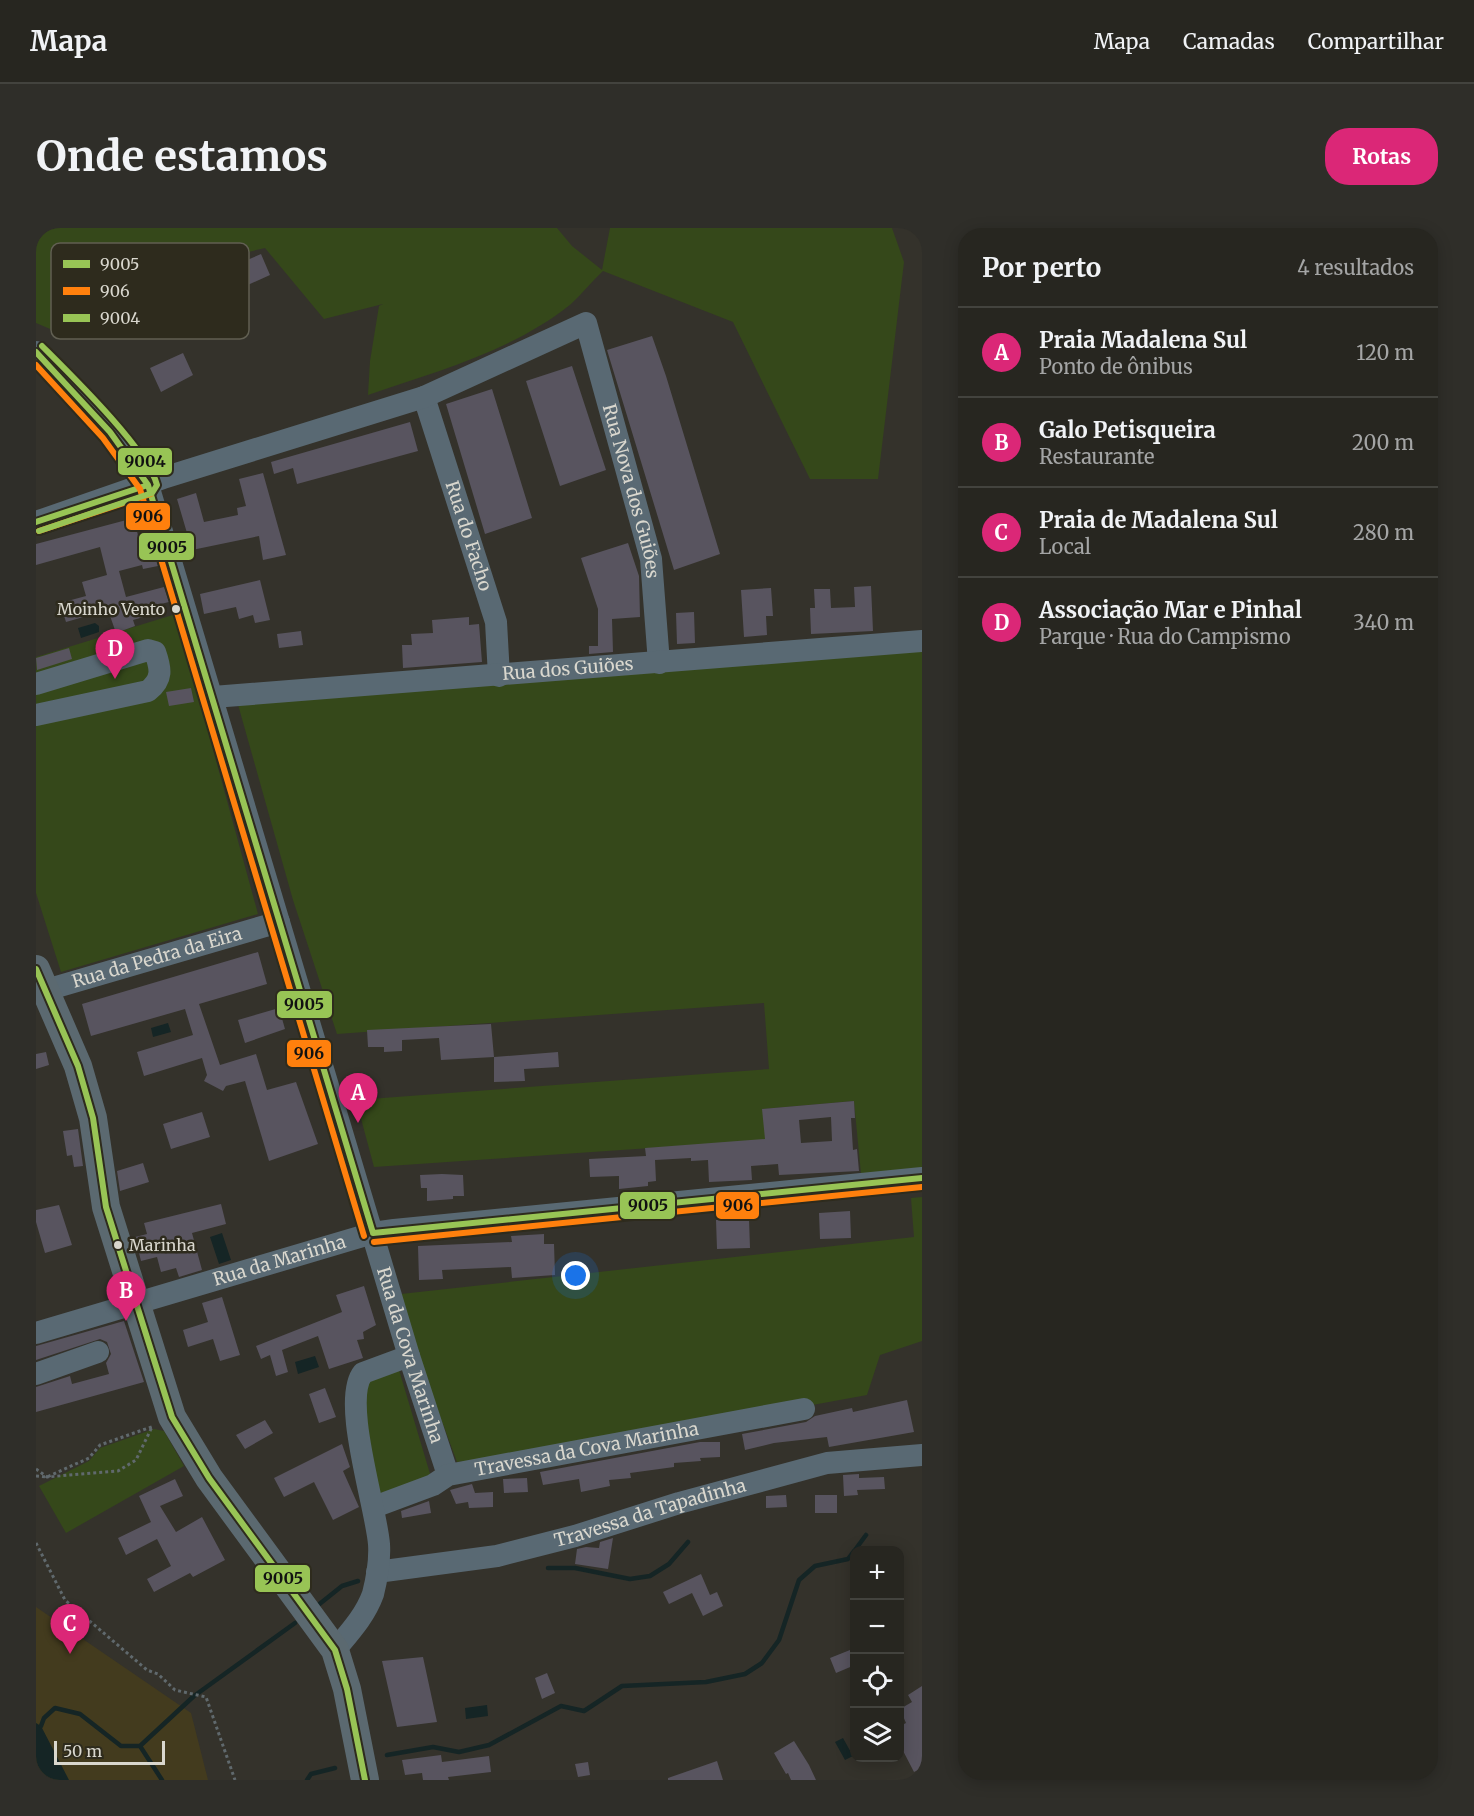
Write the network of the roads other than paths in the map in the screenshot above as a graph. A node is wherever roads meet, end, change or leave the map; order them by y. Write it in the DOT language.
graph roads {
  1 [pos="36,352"];
  2 [pos="424,398"];
  3 [pos="148,485"];
  4 [pos="36,522"];
  5 [pos="922,641"];
  6 [pos="659,663"];
  7 [pos="499,676"];
  8 [pos="36,684"];
  9 [pos="213,698"];
  10 [pos="36,715"];
  11 [pos="279,922"];
  12 [pos="39,984"];
  13 [pos="922,1178"];
  14 [pos="373,1233"];
  15 [pos="135,1303"];
  16 [pos="36,1333"];
  17 [pos="98,1352"];
  18 [pos="409,1356"];
  19 [pos="36,1374"];
  20 [pos="804,1409"];
  21 [pos="922,1455"];
  22 [pos="448,1475"];
  23 [pos="374,1507"];
  24 [pos="377,1572"];
  25 [pos="335,1650"];
  26 [pos="366,1780"];
  1 -- 3 [label="street, Rua da Cova Marinha"];
  2 -- 3 [label="street"];
  2 -- 6 [label="street, Rua Nova dos Guiões"];
  2 -- 7 [label="street, Rua do Facho"];
  3 -- 4 [label="street"];
  3 -- 9 [label="street, Rua da Cova Marinha"];
  5 -- 6 [label="street, Rua dos Guiões"];
  6 -- 7 [label="street, Rua dos Guiões"];
  7 -- 9 [label="street, Rua dos Guiões"];
  8 -- 10 [label="street"];
  9 -- 11 [label="street, Rua da Cova Marinha"];
  11 -- 12 [label="street, Rua da Pedra da Eira"];
  11 -- 14 [label="street, Rua da Cova Marinha"];
  12 -- 15 [label="main road"];
  13 -- 14 [label="street, Rua da Marinha"];
  14 -- 15 [label="street, Rua da Marinha"];
  14 -- 18 [label="street, Rua da Cova Marinha"];
  15 -- 16 [label="street, Rua da Marinha"];
  15 -- 25 [label="main road"];
  17 -- 19 [label="street"];
  18 -- 22 [label="street, Rua da Cova Marinha"];
  18 -- 23 [label="street"];
  20 -- 22 [label="street, Travessa da Cova Marinha"];
  21 -- 24 [label="street, Travessa da Tapadinha"];
  22 -- 23 [label="street, Travessa da Cova Marinha"];
  23 -- 24 [label="street"];
  24 -- 25 [label="street"];
  25 -- 26 [label="main road"];
}
